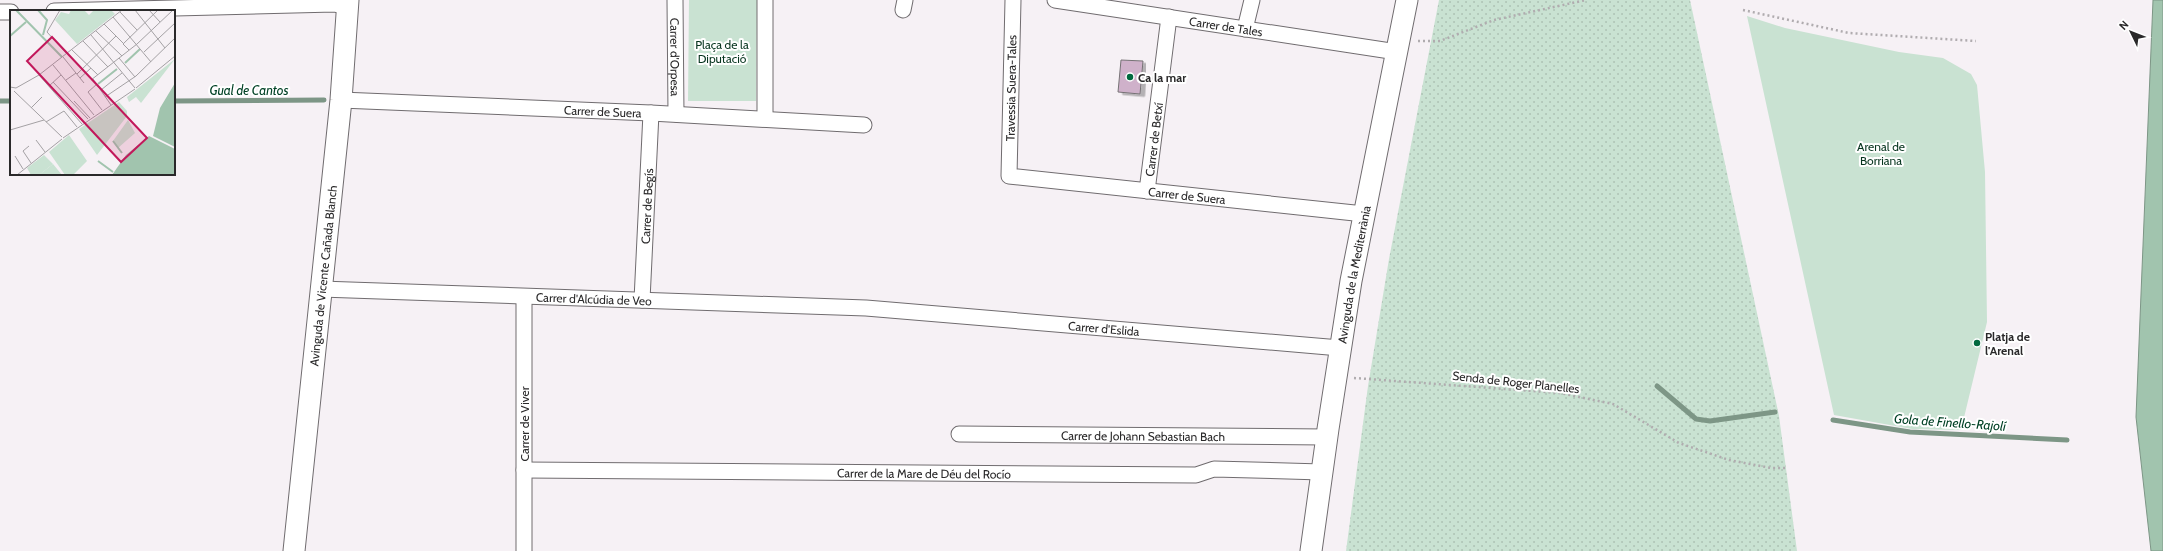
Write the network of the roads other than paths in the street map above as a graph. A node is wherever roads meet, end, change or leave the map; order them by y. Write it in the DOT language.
graph roads {
  1 [pos="675,0"];
  2 [pos="765,0"];
  3 [pos="1013,0"];
  4 [pos="1055,0"];
  5 [pos="1252,0"];
  6 [pos="1407,0"];
  7 [pos="343,4"];
  8 [pos="1121,5"];
  9 [pos="95,10"];
  10 [pos="1169,18"];
  11 [pos="1245,29"];
  12 [pos="1405,47"];
  13 [pos="341,100"];
  14 [pos="651,112"];
  15 [pos="676,114"];
  16 [pos="765,119"];
  17 [pos="864,125"];
  18 [pos="1009,176"];
  19 [pos="1147,191"];
  20 [pos="1364,214"];
  21 [pos="321,289"];
  22 [pos="524,297"];
  23 [pos="642,300"];
  24 [pos="866,308"];
  25 [pos="1340,348"];
  26 [pos="959,434"];
  27 [pos="1326,437"];
  28 [pos="524,470"];
  29 [pos="1322,472"];
  30 [pos="294,551"];
  31 [pos="524,551"];
  32 [pos="1311,551"];
  1 -- 15 [label="street, Carrer d'Orpesa"];
  2 -- 16 [label="street"];
  3 -- 18 [label="street, Travessia Suera-Tales"];
  4 -- 8 [label="street, Carrer de Tales"];
  5 -- 11 [label="street"];
  6 -- 12 [label="street, Avinguda de la Mediterrània"];
  7 -- 9 [label="street"];
  7 -- 13 [label="street, Avinguda de Vicente Cañada Blanch"];
  8 -- 10 [label="street, Carrer de Tales"];
  10 -- 11 [label="street, Carrer de Tales"];
  10 -- 19 [label="street, Carrer de Betxí"];
  11 -- 12 [label="street, Carrer de Tales"];
  12 -- 20 [label="street, Avinguda de la Mediterrània"];
  13 -- 14 [label="street, Carrer de Suera"];
  13 -- 21 [label="street, Avinguda de Vicente Cañada Blanch"];
  14 -- 15 [label="street, Carrer de Suera"];
  14 -- 23 [label="street, Carrer de Begís"];
  15 -- 16 [label="street, Carrer de Suera"];
  16 -- 17 [label="street, Carrer de Suera"];
  18 -- 19 [label="street, Carrer de Suera"];
  19 -- 20 [label="street, Carrer de Suera"];
  20 -- 25 [label="street, Avinguda de la Mediterrània"];
  21 -- 22 [label="street, Carrer d'Alcúdia de Veo"];
  21 -- 30 [label="street, Avinguda de Vicente Cañada Blanch"];
  22 -- 23 [label="street, Carrer d'Alcúdia de Veo"];
  22 -- 28 [label="street, Carrer de Viver"];
  23 -- 24 [label="street, Carrer d'Alcúdia de Veo"];
  24 -- 25 [label="street, Carrer d'Eslida"];
  25 -- 27 [label="street, Avinguda de la Mediterrània"];
  26 -- 27 [label="street, Carrer de Johann Sebastian Bach"];
  27 -- 29 [label="street, Avinguda de la Mediterrània"];
  28 -- 29 [label="street, Carrer de la Mare de Déu del Rocío"];
  28 -- 31 [label="street, Carrer de Viver"];
  29 -- 32 [label="street, Avinguda de la Mediterrània"];
}
